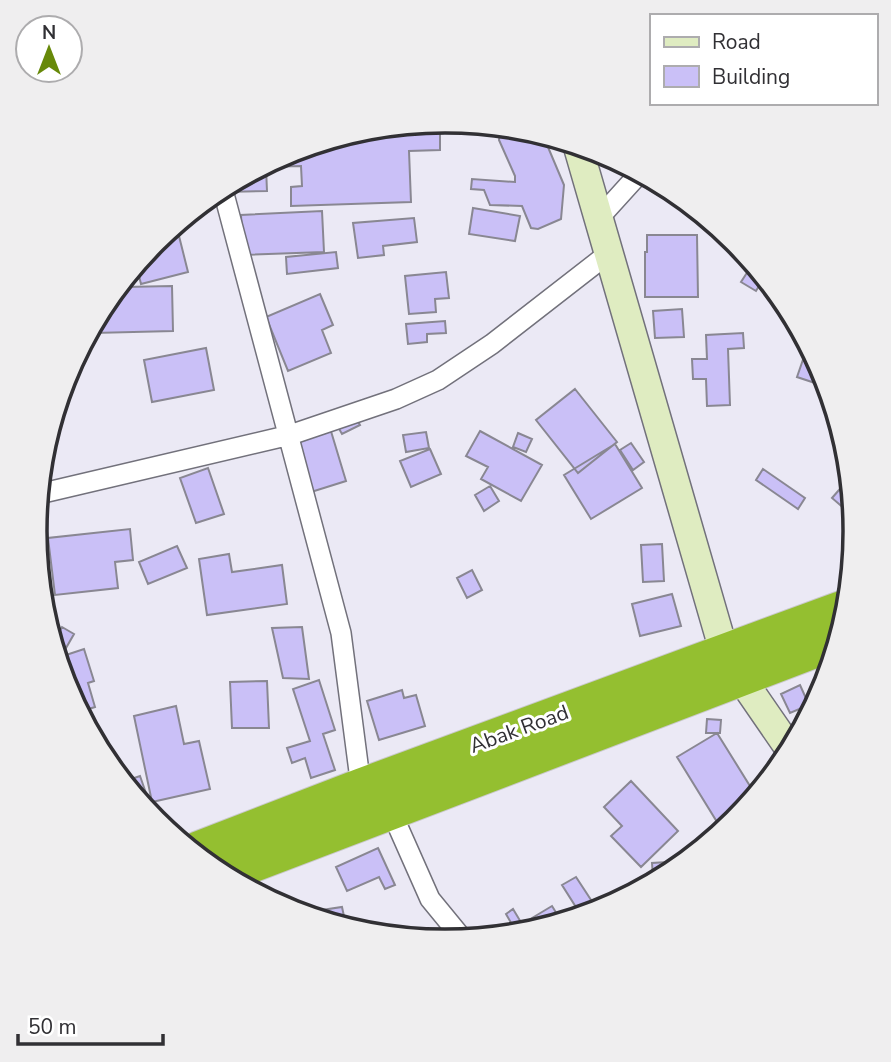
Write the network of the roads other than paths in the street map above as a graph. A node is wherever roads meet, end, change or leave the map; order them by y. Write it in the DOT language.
graph roads {
  1 [pos="581,157"];
  2 [pos="633,180"];
  3 [pos="226,199"];
  4 [pos="599,218"];
  5 [pos="609,253"];
  6 [pos="290,435"];
  7 [pos="50,491"];
  8 [pos="835,612"];
  9 [pos="827,644"];
  10 [pos="732,665"];
  11 [pos="784,740"];
  12 [pos="360,787"];
  13 [pos="391,811"];
  14 [pos="204,848"];
  15 [pos="236,870"];
  16 [pos="454,929"];
  1 -- 4 [label="street"];
  2 -- 4 [label="street"];
  3 -- 6 [label="street"];
  4 -- 5 [label="street"];
  5 -- 6 [label="street"];
  5 -- 10 [label="street"];
  6 -- 7 [label="street"];
  6 -- 12 [label="street"];
  8 -- 10 [label="highway, Abak Road"];
  9 -- 10 [label="highway, Abak Road"];
  10 -- 11 [label="street"];
  10 -- 12 [label="highway, Abak Road"];
  10 -- 13 [label="highway, Abak Road"];
  12 -- 14 [label="highway, Abak Road"];
  13 -- 15 [label="highway, Abak Road"];
  13 -- 16 [label="street"];
}
